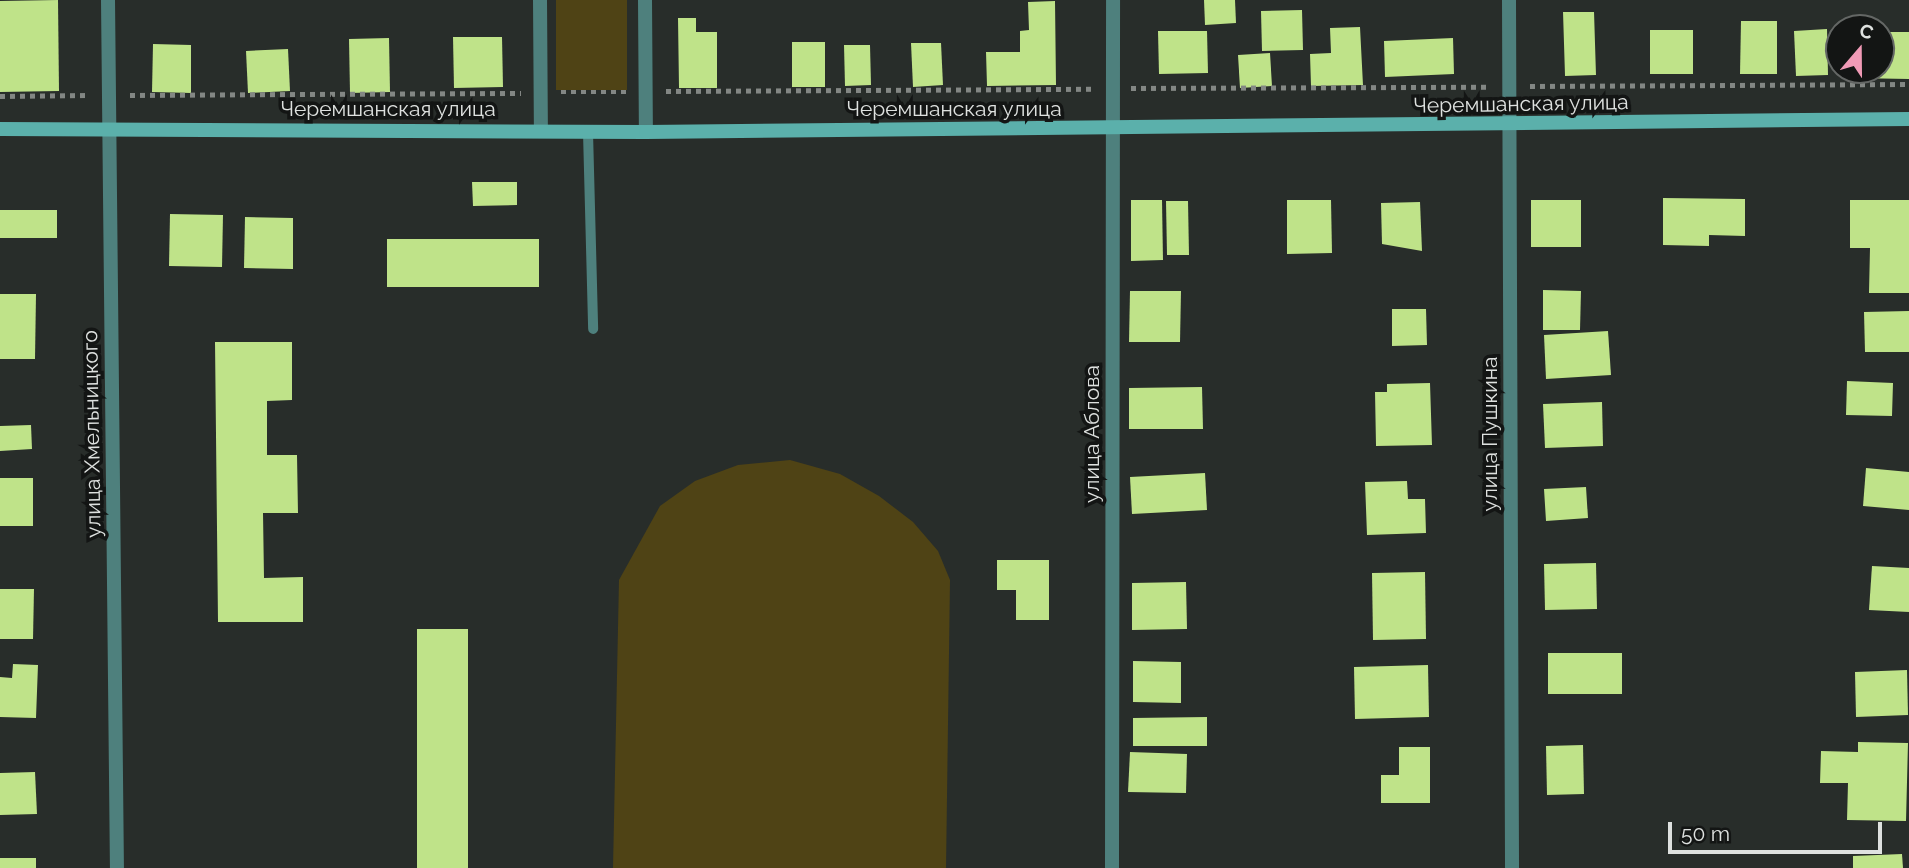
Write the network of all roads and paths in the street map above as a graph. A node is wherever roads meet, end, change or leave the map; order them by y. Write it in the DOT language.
graph roads {
  1 [pos="108,0"];
  2 [pos="540,0"];
  3 [pos="645,0"];
  4 [pos="1113,0"];
  5 [pos="1509,0"];
  6 [pos="1909,84"];
  7 [pos="1510,86"];
  8 [pos="1113,89"];
  9 [pos="646,91"];
  10 [pos="541,93"];
  11 [pos="109,95"];
  12 [pos="0,96"];
  13 [pos="1909,120"];
  14 [pos="1510,125"];
  15 [pos="110,128"];
  16 [pos="0,129"];
  17 [pos="1113,129"];
  18 [pos="541,131"];
  19 [pos="588,132"];
  20 [pos="646,132"];
  21 [pos="593,328"];
  22 [pos="117,868"];
  23 [pos="1112,868"];
  24 [pos="1512,868"];
  1 -- 11 [label="street, улица Хмельницкого"];
  2 -- 10 [label="street"];
  3 -- 9 [label="street"];
  4 -- 8 [label="street, улица Аблова"];
  5 -- 7 [label="street, улица Пушкина"];
  6 -- 7 [label="path"];
  7 -- 8 [label="path"];
  7 -- 14 [label="street, улица Пушкина"];
  8 -- 9 [label="path"];
  8 -- 17 [label="street, улица Аблова"];
  9 -- 10 [label="path"];
  9 -- 20 [label="street"];
  10 -- 11 [label="path"];
  10 -- 18 [label="street"];
  11 -- 12 [label="path"];
  11 -- 15 [label="street, улица Хмельницкого"];
  13 -- 14 [label="main road, Черемшанская улица"];
  14 -- 17 [label="main road, Черемшанская улица"];
  14 -- 24 [label="street, улица Пушкина"];
  15 -- 16 [label="main road, Черемшанская улица"];
  15 -- 18 [label="main road, Черемшанская улица"];
  15 -- 22 [label="street, улица Хмельницкого"];
  17 -- 20 [label="main road, Черемшанская улица"];
  17 -- 23 [label="street, улица Аблова"];
  18 -- 19 [label="main road, Черемшанская улица"];
  19 -- 20 [label="main road, Черемшанская улица"];
  19 -- 21 [label="lane"];
}
